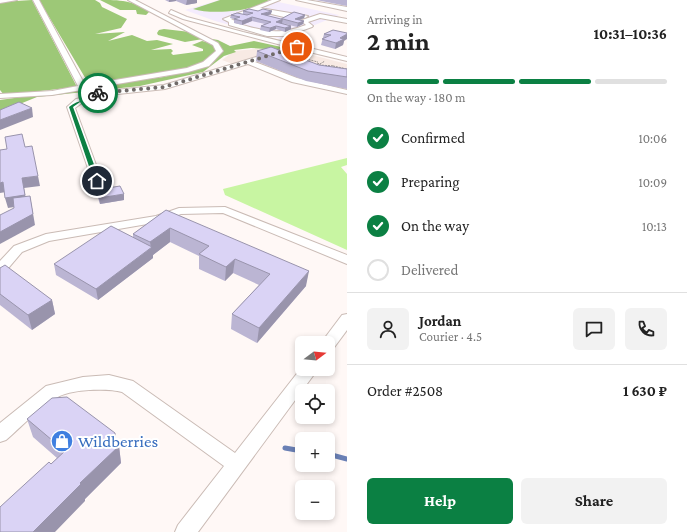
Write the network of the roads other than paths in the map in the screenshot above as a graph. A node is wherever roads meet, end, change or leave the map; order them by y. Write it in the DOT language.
graph roads {
  1 [pos="14,0"];
  2 [pos="36,0"];
  3 [pos="131,0"];
  4 [pos="277,0"];
  5 [pos="299,0"];
  6 [pos="0,1"];
  7 [pos="254,8"];
  8 [pos="347,9"];
  9 [pos="176,12"];
  10 [pos="283,15"];
  11 [pos="312,18"];
  12 [pos="272,19"];
  13 [pos="200,20"];
  14 [pos="347,21"];
  15 [pos="259,24"];
  16 [pos="181,26"];
  17 [pos="247,28"];
  18 [pos="306,44"];
  19 [pos="297,48"];
  20 [pos="258,51"];
  21 [pos="283,53"];
  22 [pos="272,56"];
  23 [pos="248,58"];
  24 [pos="347,59"];
  25 [pos="285,60"];
  26 [pos="83,88"];
  27 [pos="347,92"];
  28 [pos="3,97"];
  29 [pos="97,181"];
  30 [pos="347,260"];
  31 [pos="0,269"];
  32 [pos="347,320"];
  33 [pos="335,336"];
  34 [pos="305,376"];
  35 [pos="0,434"];
  36 [pos="237,465"];
  37 [pos="185,532"];
  1 -- 6 [label="street"];
  2 -- 26 [label="street"];
  3 -- 16 [label="street"];
  4 -- 7 [label="street"];
  5 -- 8 [label="street"];
  7 -- 10 [label="street"];
  7 -- 17 [label="street"];
  9 -- 13 [label="street"];
  10 -- 11 [label="street"];
  10 -- 12 [label="street"];
  11 -- 14 [label="street"];
  11 -- 17 [label="street"];
  13 -- 16 [label="street"];
  13 -- 19 [label="street"];
  15 -- 17 [label="street"];
  16 -- 26 [label="street"];
  18 -- 19 [label="street"];
  19 -- 21 [label="street"];
  19 -- 24 [label="street"];
  20 -- 21 [label="street"];
  21 -- 22 [label="street"];
  22 -- 23 [label="street"];
  22 -- 25 [label="street"];
  23 -- 27 [label="street"];
  23 -- 29 [label="street"];
  26 -- 28 [label="street"];
  30 -- 31 [label="street"];
  32 -- 33 [label="street"];
  34 -- 36 [label="street"];
  35 -- 36 [label="street"];
  36 -- 37 [label="street"];
}
